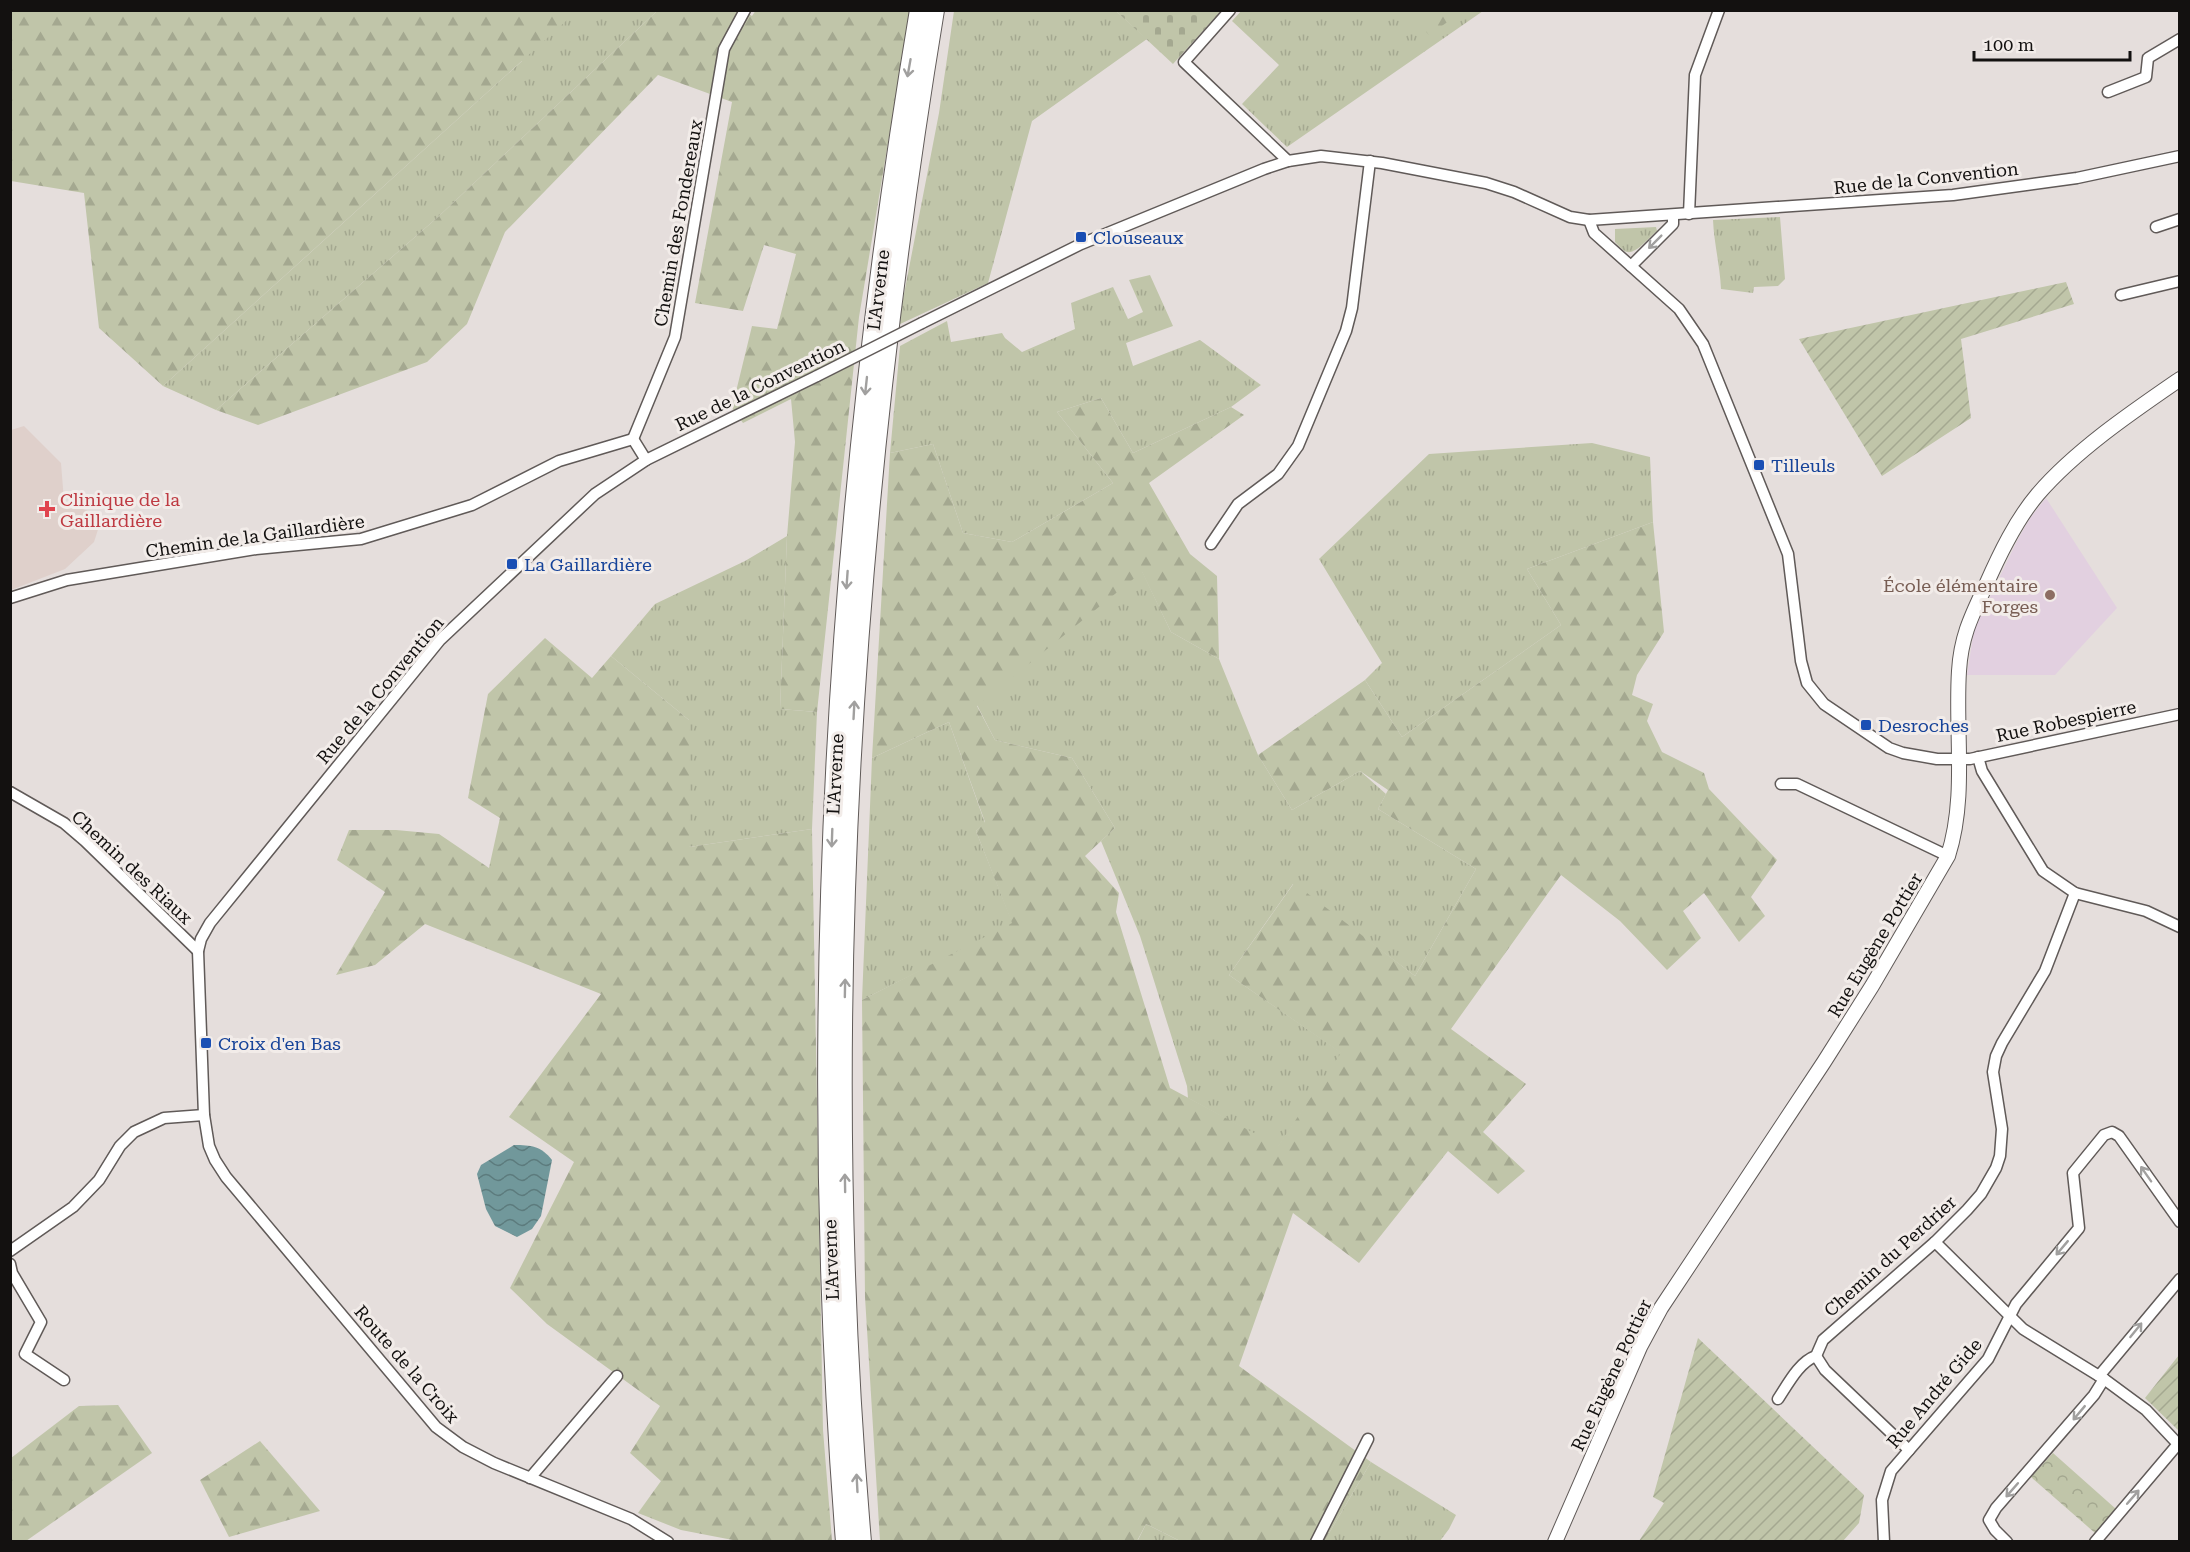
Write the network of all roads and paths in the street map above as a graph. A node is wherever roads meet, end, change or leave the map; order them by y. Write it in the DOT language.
graph roads {
  1 [pos="745,10"];
  2 [pos="919,10"];
  3 [pos="935,10"];
  4 [pos="1230,10"];
  5 [pos="1719,10"];
  6 [pos="2180,39"];
  7 [pos="2108,92"];
  8 [pos="2179,158"];
  9 [pos="1288,161"];
  10 [pos="1370,162"];
  11 [pos="1689,214"];
  12 [pos="1673,215"];
  13 [pos="2180,219"];
  14 [pos="1589,220"];
  15 [pos="2156,227"];
  16 [pos="1631,266"];
  17 [pos="2180,281"];
  18 [pos="2121,295"];
  19 [pos="2180,379"];
  20 [pos="633,439"];
  21 [pos="646,460"];
  22 [pos="1211,544"];
  23 [pos="10,598"];
  24 [pos="2180,714"];
  25 [pos="1978,757"];
  26 [pos="1959,760"];
  27 [pos="1781,784"];
  28 [pos="10,792"];
  29 [pos="1948,856"];
  30 [pos="2074,893"];
  31 [pos="2180,927"];
  32 [pos="198,951"];
  33 [pos="204,1115"];
  34 [pos="2180,1222"];
  35 [pos="1935,1242"];
  36 [pos="10,1251"];
  37 [pos="10,1264"];
  38 [pos="2180,1279"];
  39 [pos="2010,1317"];
  40 [pos="1816,1356"];
  41 [pos="617,1376"];
  42 [pos="2102,1378"];
  43 [pos="64,1380"];
  44 [pos="1778,1399"];
  45 [pos="1368,1439"];
  46 [pos="1909,1450"];
  47 [pos="530,1478"];
  48 [pos="668,1542"];
  49 [pos="846,1542"];
  50 [pos="862,1542"];
  51 [pos="1316,1542"];
  52 [pos="1555,1542"];
  53 [pos="1884,1542"];
  54 [pos="2007,1542"];
  55 [pos="2095,1542"];
  1 -- 20 [label="street, Chemin des Fondereaux"];
  2 -- 49 [label="highway, L'Arverne, one-way"];
  50 -- 3 [label="highway, L'Arverne, one-way"];
  4 -- 9 [label="street"];
  5 -- 11 [label="street"];
  6 -- 7 [label="street"];
  8 -- 11 [label="street, Rue de la Convention"];
  9 -- 10 [label="street, Rue de la Convention"];
  9 -- 21 [label="street, Rue de la Convention, bridge"];
  10 -- 14 [label="street, Rue de la Convention"];
  10 -- 22 [label="street"];
  11 -- 12 [label="street, Rue de la Convention"];
  12 -- 14 [label="street, Rue de la Convention"];
  12 -- 16 [label="street, one-way"];
  13 -- 15 [label="street"];
  14 -- 16 [label="street, Rue Robespierre"];
  16 -- 26 [label="street, Rue Robespierre"];
  17 -- 18 [label="street"];
  19 -- 26 [label="street, Rue Eugène Pottier"];
  20 -- 21 [label="street"];
  20 -- 23 [label="street, Chemin de la Gaillardière"];
  21 -- 32 [label="street, Rue de la Convention"];
  24 -- 25 [label="street, Rue Robespierre"];
  25 -- 26 [label="street, Rue Robespierre"];
  25 -- 30 [label="street"];
  26 -- 29 [label="street, Rue Eugène Pottier"];
  27 -- 29 [label="street"];
  28 -- 32 [label="street, Chemin des Riaux"];
  29 -- 52 [label="street, Rue Eugène Pottier"];
  30 -- 31 [label="street"];
  30 -- 35 [label="street, Chemin du Perdrier"];
  32 -- 33 [label="street, Rue de la Convention"];
  33 -- 36 [label="street"];
  33 -- 47 [label="street, Route de la Croix"];
  34 -- 39 [label="street, Rue André Gide, one-way"];
  35 -- 39 [label="street"];
  35 -- 40 [label="street, Chemin du Perdrier"];
  37 -- 43 [label="street"];
  42 -- 38 [label="street, one-way"];
  39 -- 42 [label="street"];
  39 -- 46 [label="street, Rue André Gide"];
  40 -- 44 [label="street, Chemin du Perdrier"];
  40 -- 46 [label="street"];
  41 -- 47 [label="street"];
  42 -- 54 [label="street, one-way"];
  55 -- 42 [label="street, one-way"];
  45 -- 51 [label="street"];
  46 -- 53 [label="street, Rue André Gide"];
  47 -- 48 [label="street, Route de la Croix"];
}
